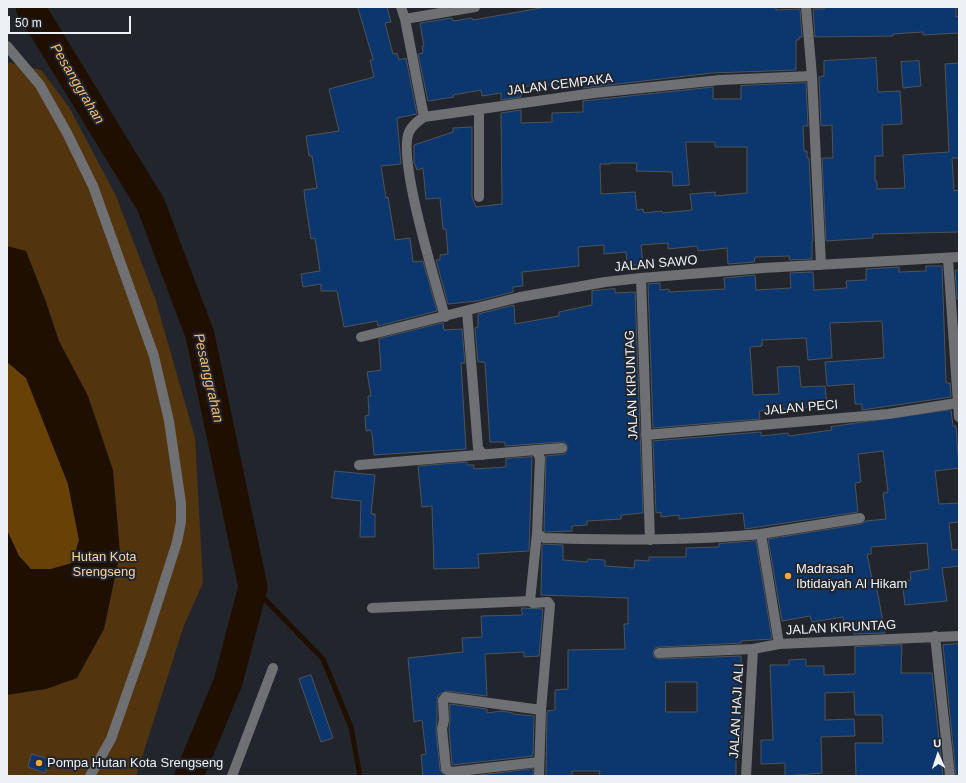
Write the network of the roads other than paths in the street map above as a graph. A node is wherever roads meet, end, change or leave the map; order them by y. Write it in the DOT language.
graph roads {
  1 [pos="401,7"];
  2 [pos="475,7"];
  3 [pos="806,7"];
  4 [pos="405,19"];
  5 [pos="7,46"];
  6 [pos="812,76"];
  7 [pos="479,109"];
  8 [pos="424,117"];
  9 [pos="479,197"];
  10 [pos="959,258"];
  11 [pos="948,259"];
  12 [pos="820,265"];
  13 [pos="641,278"];
  14 [pos="468,310"];
  15 [pos="445,317"];
  16 [pos="362,337"];
  17 [pos="957,403"];
  18 [pos="959,417"];
  19 [pos="646,435"];
  20 [pos="562,448"];
  21 [pos="536,450"];
  22 [pos="483,455"];
  23 [pos="359,464"];
  24 [pos="860,518"];
  25 [pos="537,533"];
  26 [pos="761,534"];
  27 [pos="650,540"];
  28 [pos="530,600"];
  29 [pos="372,608"];
  30 [pos="935,636"];
  31 [pos="959,636"];
  32 [pos="779,644"];
  33 [pos="753,649"];
  34 [pos="659,653"];
  35 [pos="273,668"];
  36 [pos="541,710"];
  37 [pos="539,762"];
  38 [pos="90,776"];
  39 [pos="232,776"];
  40 [pos="539,776"];
  41 [pos="746,776"];
  42 [pos="950,776"];
  1 -- 4 [label="street"];
  2 -- 4 [label="street"];
  3 -- 6 [label="street"];
  4 -- 8 [label="street"];
  5 -- 38 [label="street"];
  6 -- 7 [label="street, JALAN CEMPAKA"];
  6 -- 12 [label="street"];
  7 -- 8 [label="street, JALAN CEMPAKA"];
  7 -- 9 [label="street"];
  8 -- 15 [label="street"];
  10 -- 11 [label="street, JALAN SAWO"];
  11 -- 12 [label="street, JALAN SAWO"];
  11 -- 17 [label="street"];
  12 -- 13 [label="street, JALAN SAWO"];
  13 -- 14 [label="street, JALAN SAWO"];
  13 -- 19 [label="street, JALAN KIRUNTAG"];
  14 -- 15 [label="street, JALAN SAWO"];
  14 -- 22 [label="street"];
  15 -- 16 [label="street, JALAN SAWO"];
  17 -- 18 [label="street"];
  17 -- 19 [label="street, JALAN PECI"];
  19 -- 27 [label="street, JALAN KIRUNTAG"];
  20 -- 21 [label="street"];
  21 -- 22 [label="street"];
  21 -- 25 [label="street"];
  22 -- 23 [label="street"];
  24 -- 26 [label="street"];
  25 -- 27 [label="street"];
  25 -- 28 [label="street"];
  26 -- 27 [label="street"];
  26 -- 32 [label="street, JALAN KIRUNTAG"];
  28 -- 29 [label="street"];
  28 -- 36 [label="street"];
  30 -- 31 [label="street, JALAN KIRUNTAG"];
  30 -- 32 [label="street, JALAN KIRUNTAG"];
  30 -- 42 [label="street"];
  32 -- 33 [label="street, JALAN HAJI ALI"];
  33 -- 34 [label="street"];
  33 -- 41 [label="street, JALAN HAJI ALI"];
  35 -- 39 [label="street"];
  36 -- 37 [label="street"];
  36 -- 37 [label="street"];
  37 -- 40 [label="street"];
}
